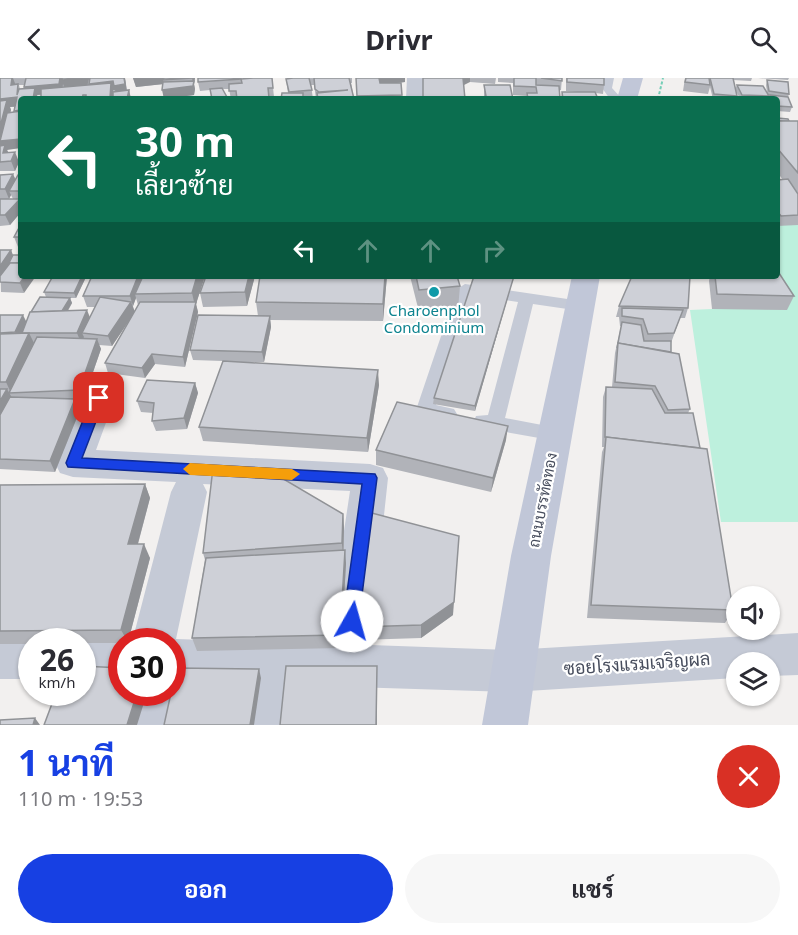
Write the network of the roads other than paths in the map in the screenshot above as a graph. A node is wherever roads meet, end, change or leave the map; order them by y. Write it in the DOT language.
graph roads {
  1 [pos="417,78"];
  2 [pos="609,78"];
  3 [pos="633,78"];
  4 [pos="416,96"];
  5 [pos="614,96"];
  6 [pos="628,96"];
  7 [pos="584,291"];
  8 [pos="527,298"];
  9 [pos="99,398"];
  10 [pos="495,423"];
  11 [pos="556,434"];
  12 [pos="189,492"];
  13 [pos="157,628"];
  14 [pos="798,654"];
  15 [pos="0,658"];
  16 [pos="18,658"];
  17 [pos="186,661"];
  18 [pos="279,665"];
  19 [pos="346,668"];
  20 [pos="512,671"];
  21 [pos="160,706"];
  22 [pos="156,725"];
  23 [pos="272,725"];
  24 [pos="505,725"];
  1 -- 4 [label="street"];
  2 -- 5 [label="lane"];
  3 -- 6 [label="main road"];
  7 -- 8 [label="lane"];
  7 -- 11 [label="main road, ถนนบรรทัดทอง"];
  8 -- 10 [label="lane"];
  8 -- 10 [label="lane"];
  9 -- 19 [label="street"];
  10 -- 11 [label="lane"];
  11 -- 20 [label="main road, ถนนบรรทัดทอง"];
  12 -- 13 [label="street"];
  14 -- 20 [label="street, ซอยโรงแรมเจริญผล"];
  15 -- 16 [label="street"];
  17 -- 18 [label="street, ซอยโรงแรมเจริญผล"];
  18 -- 19 [label="street, ซอยโรงแรมเจริญผล"];
  18 -- 23 [label="street"];
  19 -- 20 [label="street, ซอยโรงแรมเจริญผล"];
  20 -- 24 [label="main road, ถนนบรรทัดทอง"];
  21 -- 22 [label="street"];
}
